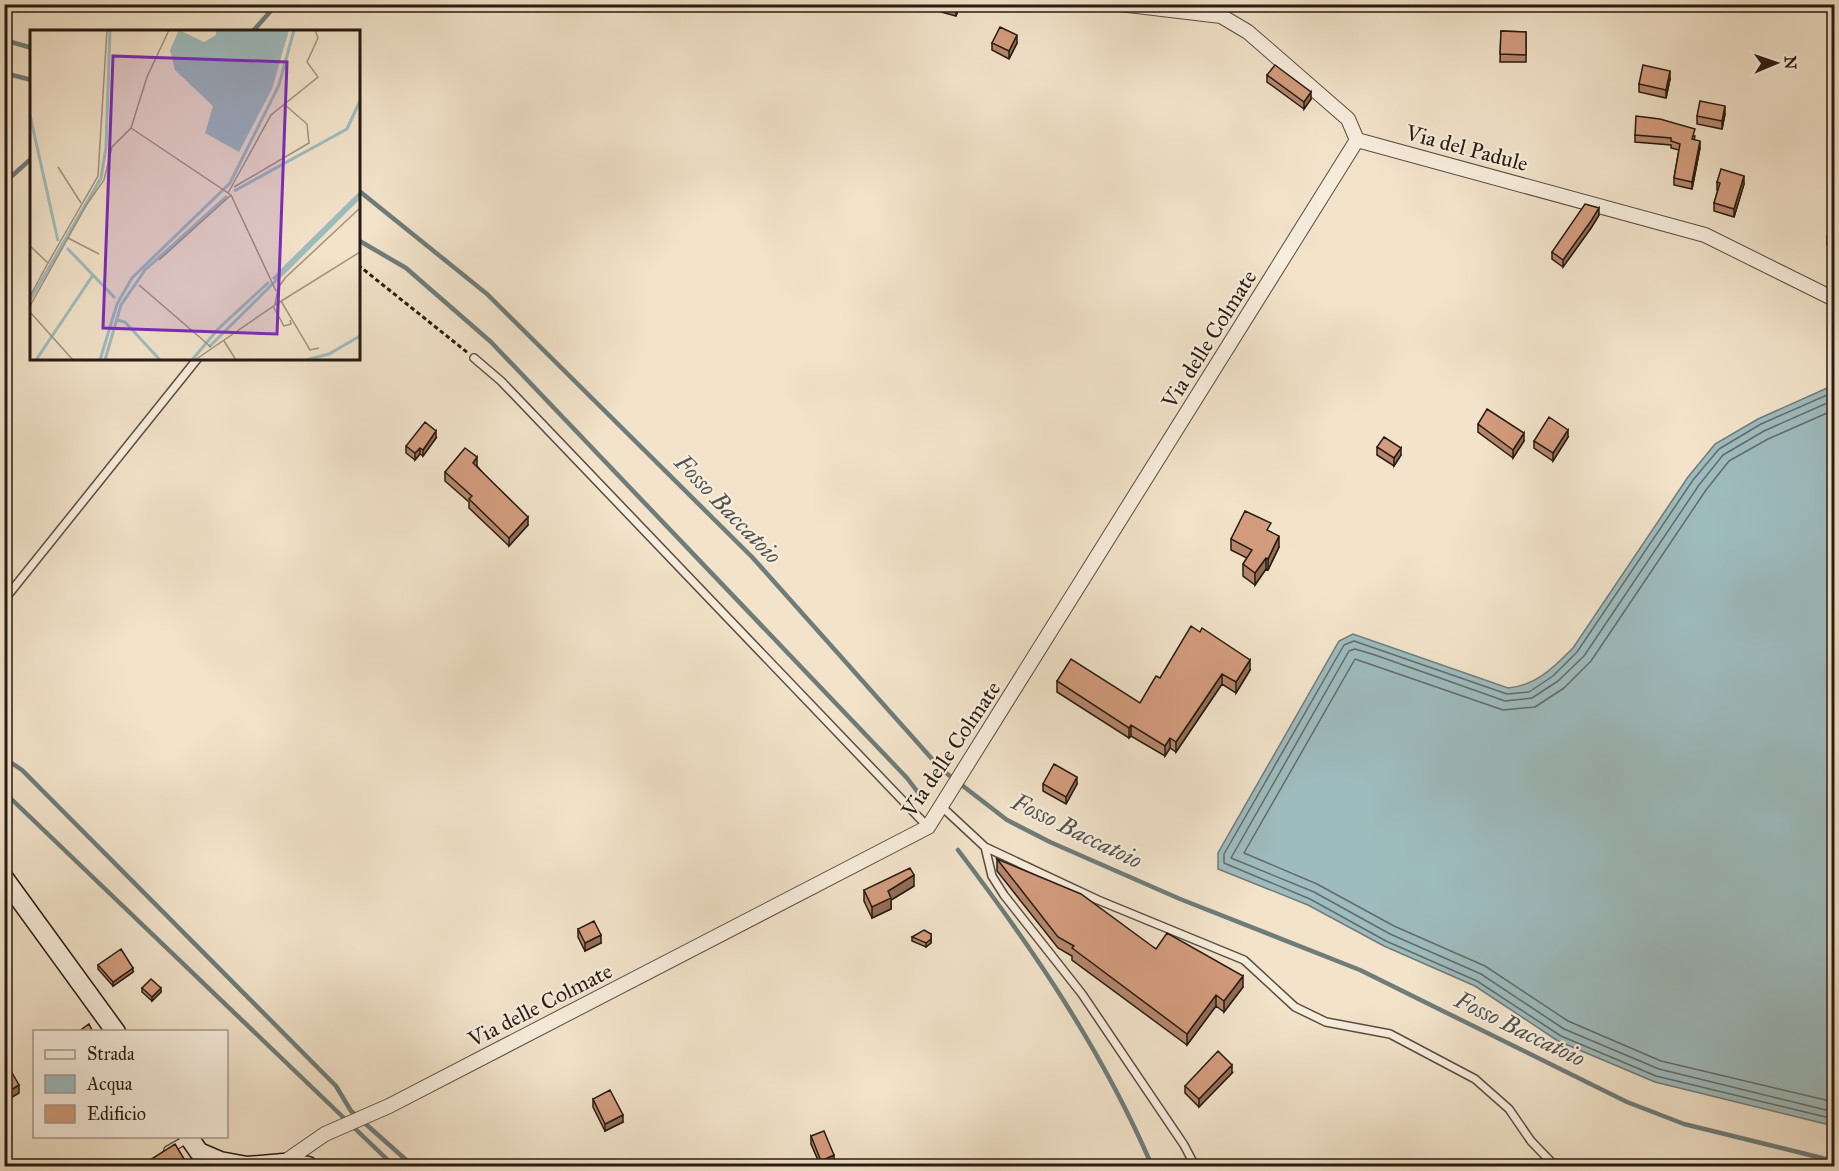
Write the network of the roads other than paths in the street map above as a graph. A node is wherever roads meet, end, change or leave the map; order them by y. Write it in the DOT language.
graph roads {
  1 [pos="1120,4"];
  2 [pos="1357,140"];
  3 [pos="1834,299"];
  4 [pos="474,358"];
  5 [pos="196,360"];
  6 [pos="4,600"];
  7 [pos="942,807"];
  8 [pos="928,827"];
  9 [pos="985,847"];
  10 [pos="4,878"];
  11 [pos="115,1030"];
  12 [pos="198,1153"];
  13 [pos="159,1155"];
  14 [pos="284,1162"];
  15 [pos="1553,1166"];
  16 [pos="309,1167"];
  17 [pos="1195,1167"];
  1 -- 2 [label="street"];
  2 -- 3 [label="street, Via del Padule"];
  2 -- 7 [label="street, Via delle Colmate"];
  4 -- 8 [label="lane"];
  5 -- 6 [label="lane"];
  7 -- 8 [label="street, Via delle Colmate"];
  7 -- 9 [label="lane"];
  8 -- 14 [label="street, Via delle Colmate"];
  9 -- 15 [label="lane"];
  9 -- 17 [label="lane"];
  10 -- 11 [label="main road"];
  12 -- 13 [label="lane"];
  12 -- 14 [label="main road"];
  14 -- 16 [label="main road"];
}
